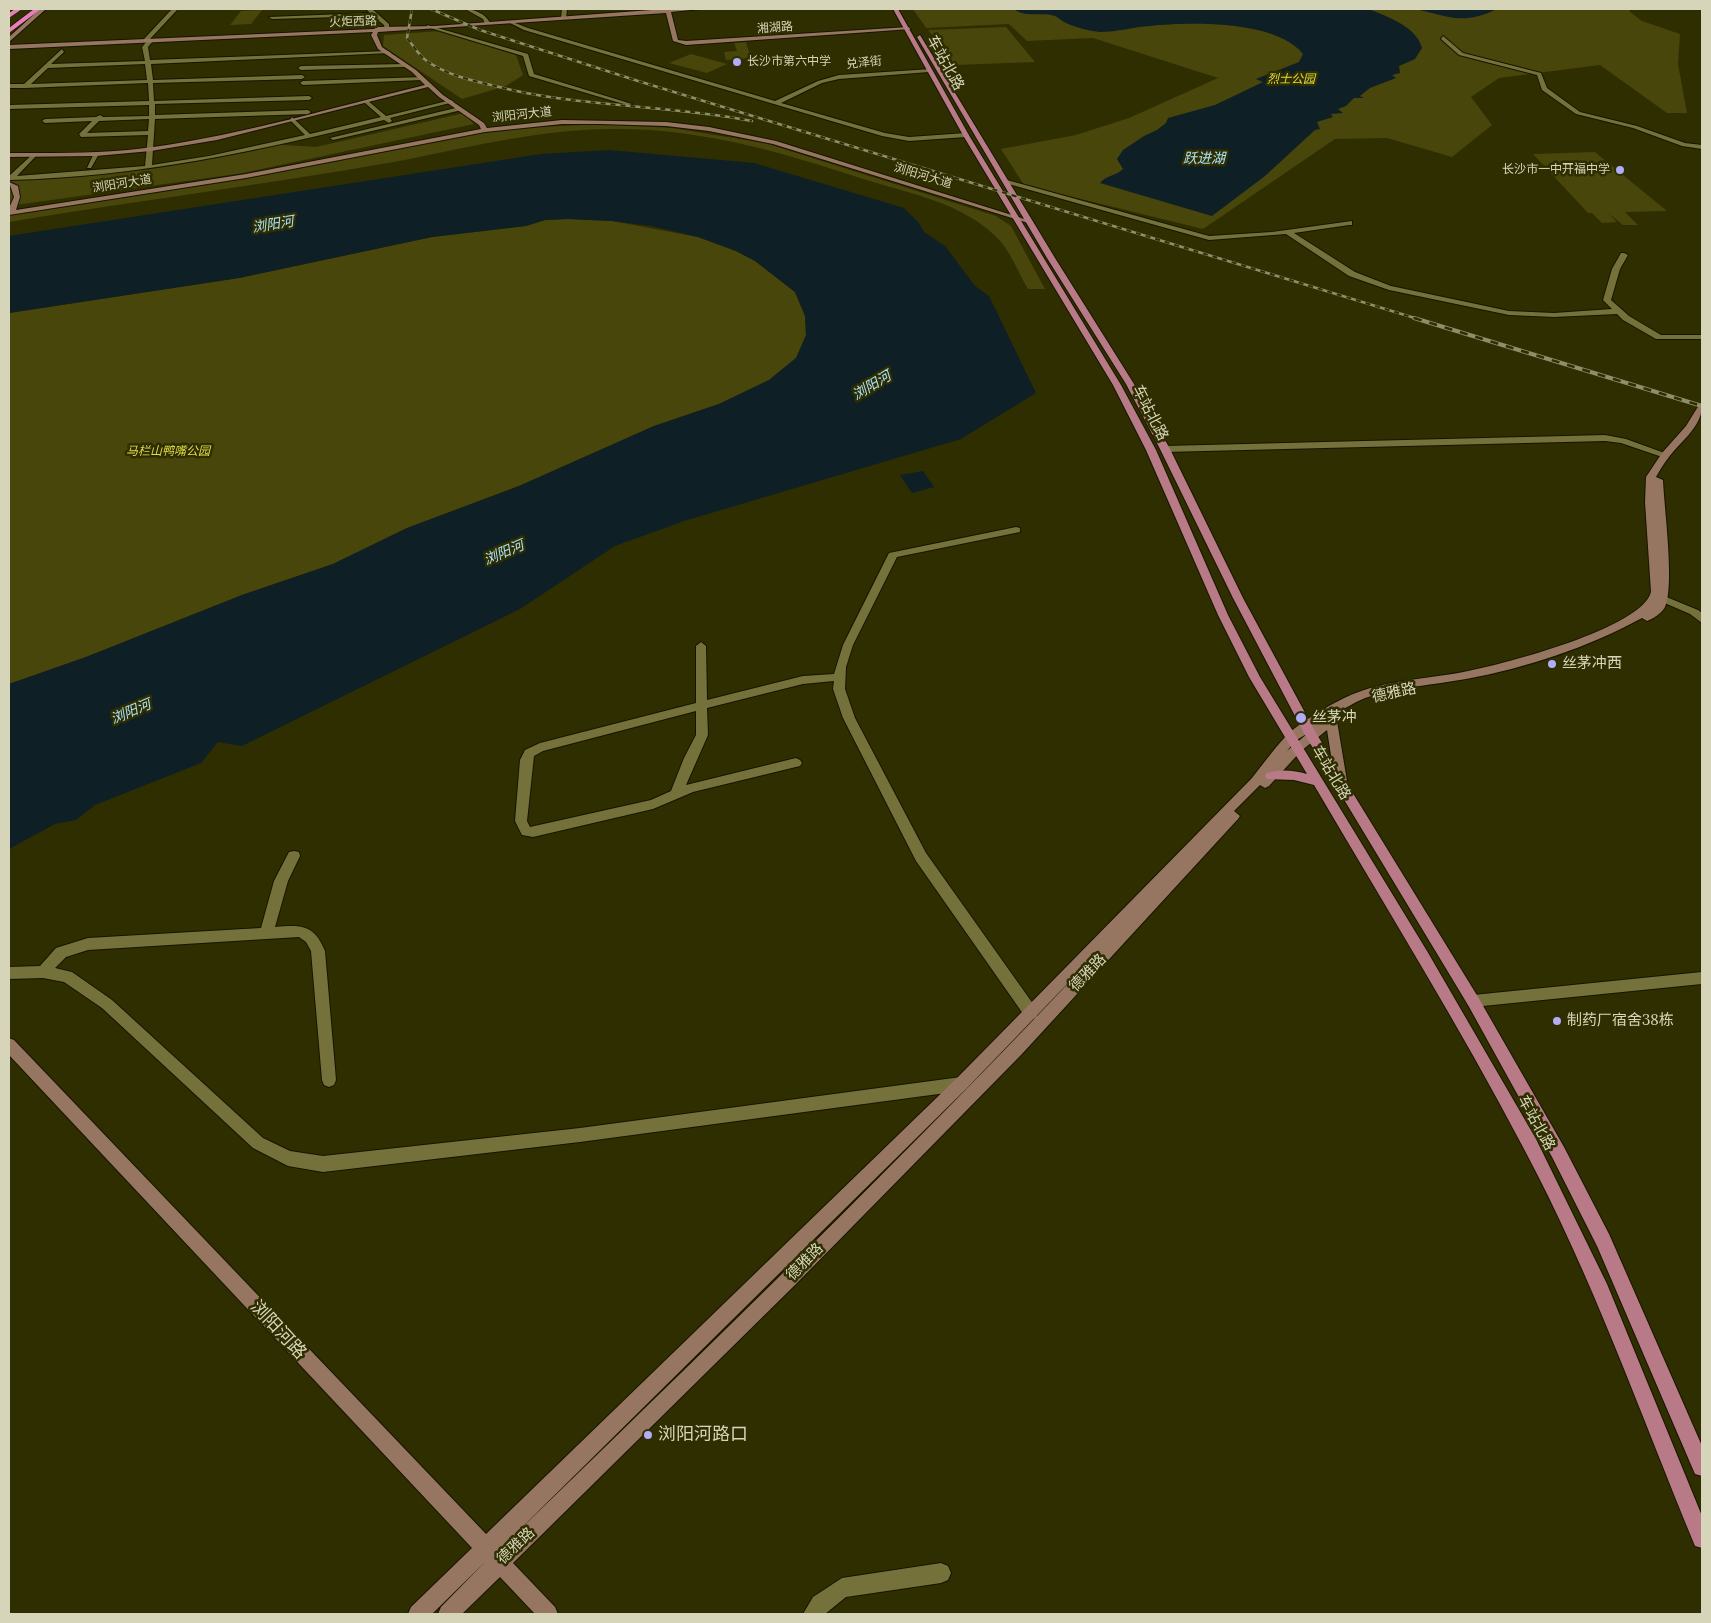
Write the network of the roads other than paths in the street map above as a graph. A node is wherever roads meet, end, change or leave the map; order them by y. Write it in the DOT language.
graph roads {
  1 [pos="19,9"];
  2 [pos="26,9"];
  3 [pos="33,9"];
  4 [pos="38,9"];
  5 [pos="43,9"];
  6 [pos="175,9"];
  7 [pos="314,9"];
  8 [pos="369,9"];
  9 [pos="468,9"];
  10 [pos="564,9"];
  11 [pos="668,9"];
  12 [pos="697,9"];
  13 [pos="895,9"];
  14 [pos="902,9"];
  15 [pos="375,14"];
  16 [pos="9,16"];
  17 [pos="308,16"];
  18 [pos="272,17"];
  19 [pos="564,18"];
  20 [pos="9,21"];
  21 [pos="364,21"];
  22 [pos="302,23"];
  23 [pos="487,23"];
  24 [pos="512,23"];
  25 [pos="268,24"];
  26 [pos="432,27"];
  27 [pos="387,29"];
  28 [pos="9,30"];
  29 [pos="377,30"];
  30 [pos="908,30"];
  31 [pos="1443,38"];
  32 [pos="148,40"];
  33 [pos="9,44"];
  34 [pos="62,51"];
  35 [pos="388,53"];
  36 [pos="398,60"];
  37 [pos="98,64"];
  38 [pos="291,65"];
  39 [pos="404,65"];
  40 [pos="47,66"];
  41 [pos="252,66"];
  42 [pos="356,67"];
  43 [pos="224,70"];
  44 [pos="929,70"];
  45 [pos="92,71"];
  46 [pos="414,71"];
  47 [pos="149,72"];
  48 [pos="39,73"];
  49 [pos="86,77"];
  50 [pos="303,77"];
  51 [pos="422,78"];
  52 [pos="32,79"];
  53 [pos="79,84"];
  54 [pos="93,84"];
  55 [pos="361,84"];
  56 [pos="9,86"];
  57 [pos="25,86"];
  58 [pos="414,86"];
  59 [pos="428,86"];
  60 [pos="237,87"];
  61 [pos="159,89"];
  62 [pos="140,90"];
  63 [pos="84,92"];
  64 [pos="26,93"];
  65 [pos="35,93"];
  66 [pos="441,96"];
  67 [pos="230,97"];
  68 [pos="77,99"];
  69 [pos="9,100"];
  70 [pos="150,100"];
  71 [pos="367,102"];
  72 [pos="414,102"];
  73 [pos="451,102"];
  74 [pos="776,103"];
  75 [pos="629,104"];
  76 [pos="70,106"];
  77 [pos="9,107"];
  78 [pos="460,108"];
  79 [pos="386,109"];
  80 [pos="308,111"];
  81 [pos="377,111"];
  82 [pos="105,112"];
  83 [pos="368,113"];
  84 [pos="233,115"];
  85 [pos="384,117"];
  86 [pos="151,118"];
  87 [pos="292,119"];
  88 [pos="97,120"];
  89 [pos="45,121"];
  90 [pos="392,124"];
  91 [pos="311,126"];
  92 [pos="302,128"];
  93 [pos="484,128"];
  94 [pos="293,130"];
  95 [pos="150,133"];
  96 [pos="312,134"];
  97 [pos="966,136"];
  98 [pos="217,138"];
  99 [pos="223,147"];
  100 [pos="1702,148"];
  101 [pos="151,149"];
  102 [pos="214,149"];
  103 [pos="34,154"];
  104 [pos="96,154"];
  105 [pos="186,154"];
  106 [pos="228,154"];
  107 [pos="9,155"];
  108 [pos="148,164"];
  109 [pos="89,166"];
  110 [pos="30,168"];
  111 [pos="59,168"];
  112 [pos="9,169"];
  113 [pos="20,169"];
  114 [pos="9,180"];
  115 [pos="1007,182"];
  116 [pos="11,210"];
  117 [pos="1020,214"];
  118 [pos="1349,224"];
  119 [pos="1288,232"];
  120 [pos="1624,256"];
  121 [pos="1619,311"];
  122 [pos="1702,337"];
  123 [pos="1702,407"];
  124 [pos="1702,420"];
  125 [pos="1165,449"];
  126 [pos="1665,455"];
  127 [pos="1016,530"];
  128 [pos="1664,599"];
  129 [pos="1702,619"];
  130 [pos="701,646"];
  131 [pos="840,677"];
  132 [pos="703,706"];
  133 [pos="1331,720"];
  134 [pos="1309,731"];
  135 [pos="1294,743"];
  136 [pos="796,763"];
  137 [pos="1271,776"];
  138 [pos="1341,781"];
  139 [pos="1318,782"];
  140 [pos="676,794"];
  141 [pos="294,856"];
  142 [pos="266,933"];
  143 [pos="43,972"];
  144 [pos="9,973"];
  145 [pos="1702,978"];
  146 [pos="1473,1001"];
  147 [pos="1031,1013"];
  148 [pos="9,1045"];
  149 [pos="329,1080"];
  150 [pos="961,1084"];
  151 [pos="1702,1467"];
  152 [pos="1702,1539"];
  153 [pos="484,1547"];
  154 [pos="498,1563"];
  155 [pos="941,1573"];
  156 [pos="418,1614"];
  157 [pos="448,1614"];
  158 [pos="548,1614"];
  159 [pos="812,1614"];
  1 -- 16 [label="highway"];
  2 -- 20 [label="highway"];
  3 -- 28 [label="highway"];
  4 -- 28 [label="highway"];
  5 -- 33 [label="street"];
  6 -- 32 [label="street"];
  7 -- 17 [label="street"];
  8 -- 15 [label="street"];
  9 -- 23 [label="street"];
  10 -- 19 [label="street"];
  11 -- 12 [label="street, 火炬西路"];
  11 -- 19 [label="street, 火炬西路"];
  11 -- 24 [label="street, 火炬西路"];
  11 -- 30 [label="street, 湘湖路"];
  13 -- 30 [label="main road, 车站北路"];
  14 -- 115 [label="main road, 车站北路"];
  15 -- 17 [label="street"];
  15 -- 27 [label="street"];
  17 -- 18 [label="street"];
  17 -- 22 [label="street"];
  19 -- 24 [label="street, 火炬西路"];
  21 -- 22 [label="street"];
  22 -- 25 [label="street"];
  23 -- 24 [label="street, 火炬西路"];
  23 -- 26 [label="street, 火炬西路"];
  24 -- 26 [label="street, 火炬西路"];
  24 -- 74 [label="street"];
  26 -- 27 [label="street, 火炬西路"];
  26 -- 29 [label="street, 火炬西路"];
  26 -- 75 [label="street"];
  27 -- 29 [label="street, 火炬西路"];
  29 -- 32 [label="street, 火炬西路"];
  29 -- 35 [label="street"];
  30 -- 44 [label="main road, 车站北路"];
  31 -- 100 [label="street"];
  32 -- 33 [label="street, 火炬西路"];
  32 -- 47 [label="street"];
  34 -- 40 [label="street"];
  35 -- 36 [label="street"];
  35 -- 50 [label="street"];
  36 -- 39 [label="street"];
  36 -- 42 [label="street"];
  37 -- 40 [label="street"];
  37 -- 45 [label="street"];
  37 -- 47 [label="street"];
  38 -- 50 [label="street"];
  39 -- 42 [label="street"];
  39 -- 46 [label="street"];
  40 -- 48 [label="street"];
  41 -- 43 [label="street"];
  42 -- 46 [label="street"];
  42 -- 50 [label="street"];
  42 -- 50 [label="street"];
  42 -- 55 [label="street"];
  43 -- 47 [label="street"];
  43 -- 47 [label="street"];
  43 -- 50 [label="street"];
  43 -- 50 [label="street"];
  43 -- 67 [label="street"];
  44 -- 74 [label="street, 兑泽街"];
  44 -- 97 [label="main road, 车站北路"];
  45 -- 47 [label="street"];
  45 -- 48 [label="street"];
  46 -- 51 [label="street"];
  47 -- 49 [label="street"];
  47 -- 54 [label="street"];
  47 -- 70 [label="street"];
  48 -- 52 [label="street"];
  49 -- 52 [label="street"];
  49 -- 53 [label="street"];
  50 -- 55 [label="street"];
  50 -- 60 [label="street"];
  50 -- 67 [label="street"];
  50 -- 80 [label="street"];
  51 -- 55 [label="street"];
  51 -- 59 [label="street"];
  52 -- 57 [label="street"];
  53 -- 54 [label="street"];
  53 -- 57 [label="street"];
  54 -- 63 [label="street"];
  55 -- 58 [label="street"];
  56 -- 57 [label="street"];
  59 -- 66 [label="street"];
  59 -- 71 [label="street"];
  61 -- 70 [label="street"];
  62 -- 70 [label="street"];
  64 -- 65 [label="street"];
  66 -- 72 [label="street"];
  66 -- 73 [label="street"];
  67 -- 70 [label="street"];
  67 -- 70 [label="street"];
  67 -- 80 [label="street"];
  67 -- 84 [label="street"];
  68 -- 69 [label="street"];
  68 -- 70 [label="street"];
  68 -- 76 [label="street"];
  70 -- 76 [label="street"];
  70 -- 82 [label="street"];
  70 -- 86 [label="street"];
  71 -- 80 [label="street"];
  71 -- 81 [label="street"];
  73 -- 78 [label="street"];
  73 -- 85 [label="street"];
  74 -- 97 [label="street"];
  76 -- 77 [label="street"];
  76 -- 82 [label="street"];
  78 -- 90 [label="street"];
  78 -- 93 [label="street"];
  79 -- 81 [label="street"];
  80 -- 84 [label="street"];
  80 -- 87 [label="street"];
  81 -- 83 [label="street"];
  81 -- 85 [label="street"];
  82 -- 88 [label="street"];
  84 -- 86 [label="street"];
  85 -- 90 [label="street"];
  85 -- 96 [label="street"];
  86 -- 88 [label="street"];
  86 -- 95 [label="street"];
  87 -- 92 [label="street"];
  87 -- 98 [label="street"];
  88 -- 89 [label="street"];
  88 -- 95 [label="street"];
  90 -- 96 [label="street"];
  91 -- 92 [label="street"];
  92 -- 94 [label="street"];
  92 -- 96 [label="street"];
  93 -- 116 [label="street, 浏阳河大道"];
  93 -- 117 [label="street, 浏阳河大道"];
  95 -- 101 [label="street"];
  96 -- 106 [label="street"];
  97 -- 117 [label="main road, 车站北路"];
  98 -- 99 [label="street"];
  98 -- 101 [label="street"];
  99 -- 102 [label="street"];
  99 -- 106 [label="street"];
  101 -- 104 [label="street"];
  101 -- 108 [label="street"];
  103 -- 104 [label="street"];
  103 -- 107 [label="street"];
  103 -- 113 [label="street"];
  104 -- 109 [label="street"];
  105 -- 108 [label="street"];
  106 -- 108 [label="street"];
  108 -- 109 [label="street"];
  108 -- 114 [label="street"];
  109 -- 111 [label="street"];
  110 -- 113 [label="street"];
  112 -- 113 [label="street"];
  113 -- 114 [label="street"];
  114 -- 116 [label="street"];
  115 -- 117 [label="main road, 车站北路"];
  115 -- 119 [label="street"];
  117 -- 125 [label="main road, 车站北路"];
  117 -- 135 [label="main road, 车站北路"];
  118 -- 119 [label="street"];
  119 -- 121 [label="street"];
  120 -- 121 [label="street"];
  121 -- 122 [label="street"];
  123 -- 126 [label="street, 德雅路"];
  124 -- 128 [label="street"];
  125 -- 126 [label="street"];
  125 -- 134 [label="main road, 车站北路"];
  126 -- 134 [label="street, 德雅路"];
  127 -- 131 [label="street"];
  128 -- 129 [label="street"];
  128 -- 133 [label="street, 德雅路"];
  130 -- 132 [label="street"];
  131 -- 132 [label="street"];
  131 -- 147 [label="street"];
  132 -- 140 [label="street"];
  132 -- 140 [label="street"];
  133 -- 134 [label="street, 德雅路"];
  133 -- 138 [label="street"];
  134 -- 135 [label="street, 德雅路"];
  134 -- 138 [label="main road, 车站北路"];
  135 -- 137 [label="street, 德雅路"];
  135 -- 139 [label="main road, 车站北路"];
  135 -- 147 [label="street, 德雅路"];
  136 -- 140 [label="street"];
  137 -- 139 [label="main road"];
  137 -- 154 [label="street, 德雅路"];
  138 -- 146 [label="main road, 车站北路"];
  139 -- 152 [label="main road, 车站北路"];
  141 -- 142 [label="street"];
  142 -- 143 [label="street"];
  142 -- 149 [label="street"];
  143 -- 144 [label="street"];
  143 -- 150 [label="street"];
  145 -- 146 [label="street"];
  146 -- 151 [label="main road, 车站北路"];
  147 -- 150 [label="street, 德雅路"];
  148 -- 153 [label="street, 浏阳河路"];
  150 -- 153 [label="street, 德雅路"];
  153 -- 154 [label="street, 浏阳河路"];
  153 -- 156 [label="street, 德雅路"];
  154 -- 157 [label="street, 德雅路"];
  154 -- 158 [label="street, 浏阳河路"];
  155 -- 159 [label="street"];
}
